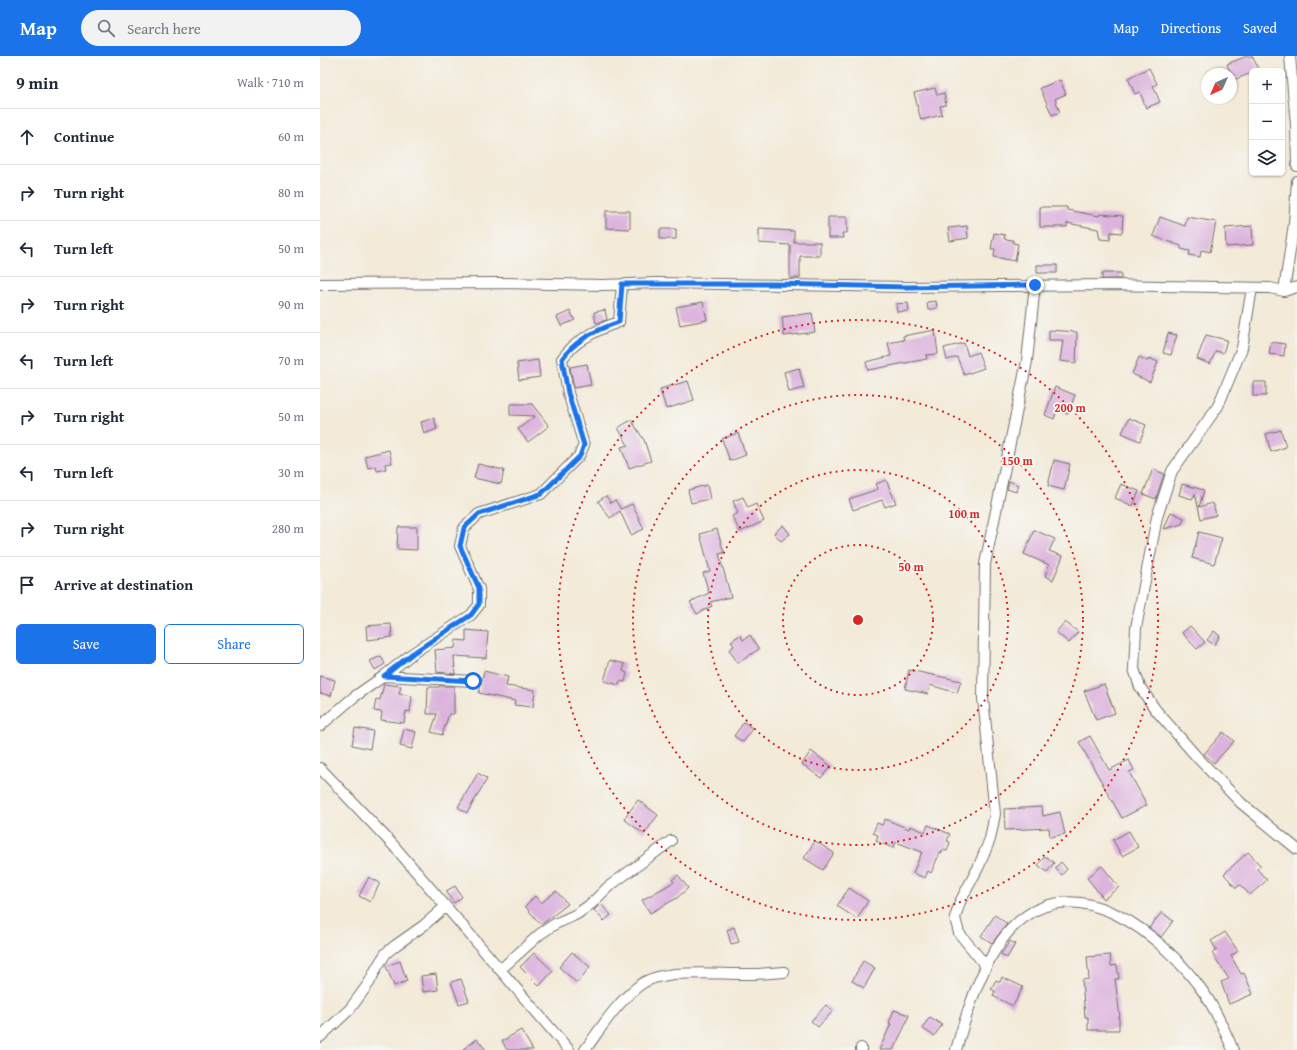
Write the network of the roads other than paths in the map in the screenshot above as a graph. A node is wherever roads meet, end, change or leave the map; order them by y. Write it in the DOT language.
graph roads {
  1 [pos="1290,56"];
  2 [pos="1297,166"];
  3 [pos="1297,181"];
  4 [pos="320,284"];
  5 [pos="622,284"];
  6 [pos="1035,285"];
  7 [pos="1297,287"];
  8 [pos="1252,288"];
  9 [pos="1284,291"];
  10 [pos="384,676"];
  11 [pos="473,681"];
  12 [pos="320,726"];
  13 [pos="320,768"];
  14 [pos="671,841"];
  15 [pos="1297,849"];
  16 [pos="445,906"];
  17 [pos="986,966"];
  18 [pos="500,970"];
  19 [pos="784,972"];
  20 [pos="320,1037"];
  21 [pos="569,1050"];
  22 [pos="585,1050"];
  23 [pos="956,1050"];
  24 [pos="1233,1050"];
  1 -- 2 [label="street"];
  3 -- 9 [label="street"];
  4 -- 5 [label="street"];
  5 -- 6 [label="street"];
  5 -- 10 [label="street"];
  6 -- 8 [label="street"];
  6 -- 17 [label="street"];
  7 -- 9 [label="street"];
  8 -- 9 [label="street"];
  8 -- 15 [label="street"];
  10 -- 11 [label="street"];
  10 -- 12 [label="street"];
  13 -- 16 [label="street"];
  14 -- 18 [label="street"];
  16 -- 18 [label="street"];
  16 -- 20 [label="street"];
  17 -- 23 [label="street"];
  17 -- 24 [label="street"];
  18 -- 21 [label="street"];
  19 -- 22 [label="street"];
}
